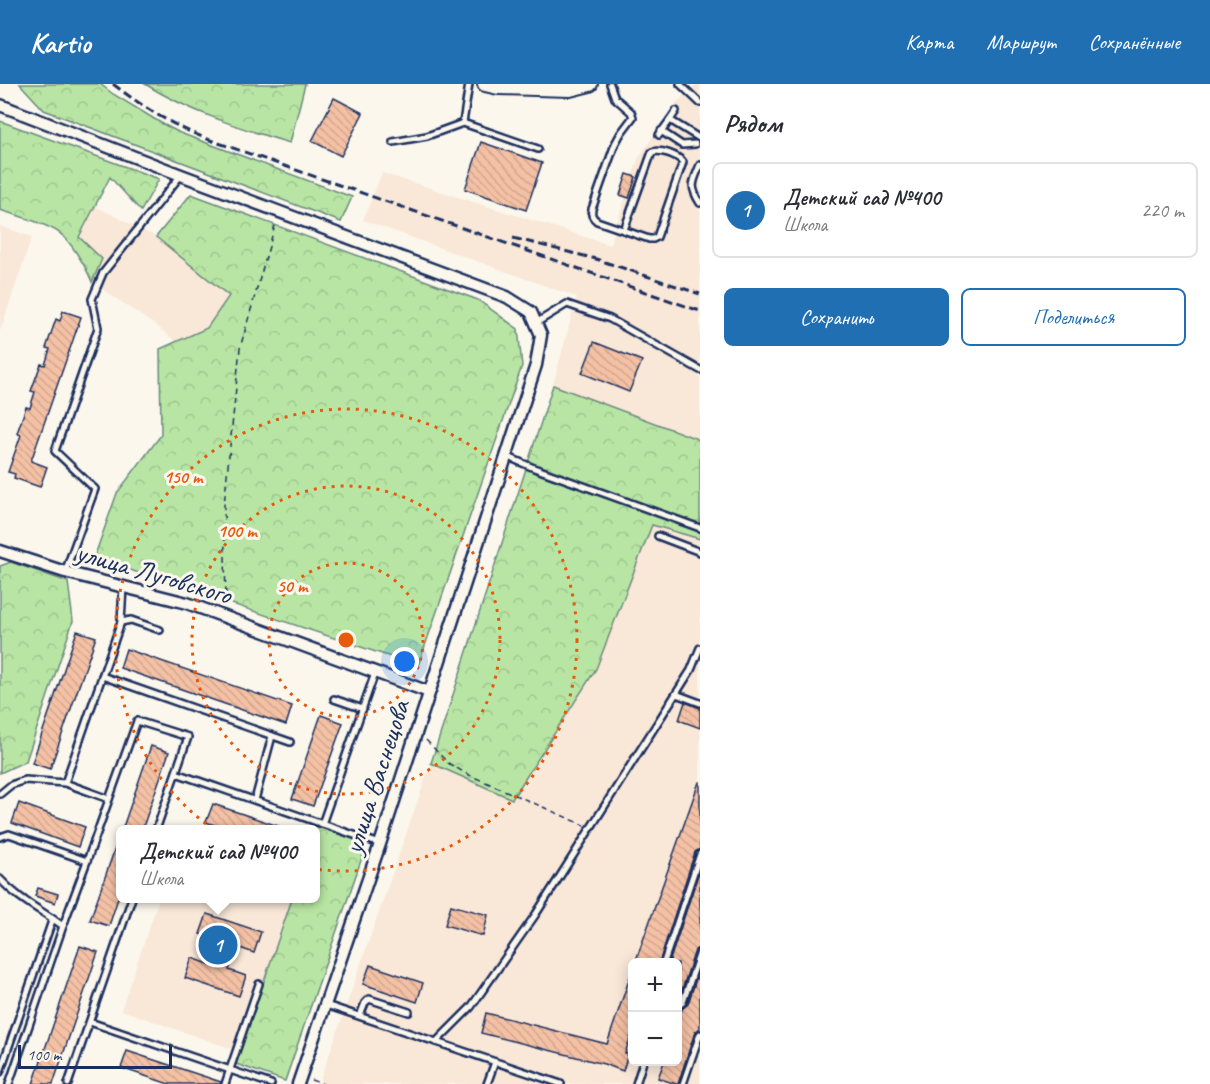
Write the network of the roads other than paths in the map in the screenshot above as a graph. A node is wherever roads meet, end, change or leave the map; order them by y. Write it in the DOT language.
graph roads {
  1 [pos="469,84"];
  2 [pos="485,84"];
  3 [pos="610,84"];
  4 [pos="680,84"];
  5 [pos="584,85"];
  6 [pos="508,86"];
  7 [pos="700,103"];
  8 [pos="0,105"];
  9 [pos="676,111"];
  10 [pos="670,120"];
  11 [pos="463,123"];
  12 [pos="699,137"];
  13 [pos="393,141"];
  14 [pos="697,146"];
  15 [pos="538,149"];
  16 [pos="700,165"];
  17 [pos="181,175"];
  18 [pos="700,203"];
  19 [pos="624,230"];
  20 [pos="536,323"];
  21 [pos="700,370"];
  22 [pos="506,456"];
  23 [pos="700,528"];
  24 [pos="658,536"];
  25 [pos="0,550"];
  26 [pos="700,552"];
  27 [pos="65,573"];
  28 [pos="123,587"];
  29 [pos="121,622"];
  30 [pos="160,630"];
  31 [pos="700,648"];
  32 [pos="375,673"];
  33 [pos="102,676"];
  34 [pos="429,692"];
  35 [pos="676,694"];
  36 [pos="334,699"];
  37 [pos="700,703"];
  38 [pos="363,709"];
  39 [pos="272,736"];
  40 [pos="290,742"];
  41 [pos="176,772"];
  42 [pos="64,783"];
  43 [pos="0,794"];
  44 [pos="109,799"];
  45 [pos="255,800"];
  46 [pos="322,824"];
  47 [pos="158,825"];
  48 [pos="0,837"];
  49 [pos="380,844"];
  50 [pos="700,854"];
  51 [pos="87,861"];
  52 [pos="0,879"];
  53 [pos="130,903"];
  54 [pos="53,918"];
  55 [pos="63,926"];
  56 [pos="700,952"];
  57 [pos="666,958"];
  58 [pos="259,984"];
  59 [pos="682,1003"];
  60 [pos="326,1005"];
  61 [pos="409,1012"];
  62 [pos="360,1016"];
  63 [pos="90,1022"];
  64 [pos="700,1034"];
  65 [pos="436,1042"];
  66 [pos="495,1062"];
  67 [pos="643,1066"];
  68 [pos="230,1070"];
  69 [pos="0,1072"];
  70 [pos="303,1081"];
  71 [pos="9,1084"];
  72 [pos="68,1084"];
  73 [pos="225,1084"];
  74 [pos="271,1084"];
  75 [pos="487,1084"];
  76 [pos="561,1084"];
  77 [pos="636,1084"];
  78 [pos="683,1084"];
  1 -- 11 [label="lane"];
  2 -- 6 [label="street"];
  3 -- 19 [label="lane"];
  4 -- 7 [label="lane"];
  5 -- 6 [label="street"];
  8 -- 17 [label="street"];
  9 -- 10 [label="lane"];
  10 -- 12 [label="lane"];
  10 -- 14 [label="lane"];
  11 -- 13 [label="lane"];
  11 -- 15 [label="lane"];
  12 -- 14 [label="lane"];
  16 -- 18 [label="lane"];
  17 -- 20 [label="street, улица Васнецова"];
  17 -- 27 [label="lane"];
  19 -- 19 [label="lane"];
  20 -- 21 [label="lane"];
  20 -- 22 [label="street, улица Васнецова"];
  22 -- 23 [label="lane"];
  22 -- 34 [label="street, улица Васнецова"];
  24 -- 26 [label="lane"];
  25 -- 27 [label="street, улица Луговского"];
  27 -- 28 [label="street, улица Луговского"];
  28 -- 29 [label="lane"];
  28 -- 32 [label="street, улица Луговского"];
  29 -- 30 [label="lane"];
  29 -- 33 [label="lane"];
  31 -- 35 [label="lane"];
  32 -- 34 [label="street, улица Луговского"];
  32 -- 38 [label="lane"];
  33 -- 39 [label="lane"];
  33 -- 42 [label="lane"];
  34 -- 49 [label="street, улица Васнецова"];
  35 -- 37 [label="lane"];
  35 -- 65 [label="lane"];
  36 -- 38 [label="lane"];
  38 -- 46 [label="lane"];
  39 -- 40 [label="lane"];
  39 -- 45 [label="lane"];
  41 -- 44 [label="lane"];
  41 -- 45 [label="lane"];
  41 -- 47 [label="lane"];
  42 -- 43 [label="lane"];
  42 -- 44 [label="lane"];
  44 -- 51 [label="lane"];
  45 -- 46 [label="lane"];
  46 -- 49 [label="lane"];
  48 -- 51 [label="lane"];
  49 -- 60 [label="street, улица Васнецова"];
  50 -- 57 [label="lane"];
  51 -- 55 [label="lane"];
  52 -- 54 [label="lane"];
  53 -- 63 [label="lane"];
  54 -- 55 [label="lane"];
  54 -- 69 [label="lane"];
  55 -- 71 [label="lane"];
  56 -- 59 [label="lane"];
  58 -- 68 [label="lane"];
  60 -- 62 [label="lane"];
  60 -- 70 [label="street, улица Васнецова"];
  61 -- 62 [label="lane"];
  62 -- 65 [label="lane"];
  63 -- 68 [label="lane"];
  63 -- 72 [label="lane"];
  64 -- 78 [label="lane"];
  65 -- 66 [label="lane"];
  66 -- 75 [label="lane"];
  66 -- 76 [label="lane"];
  67 -- 77 [label="lane"];
  68 -- 73 [label="lane"];
  68 -- 74 [label="lane"];
}
